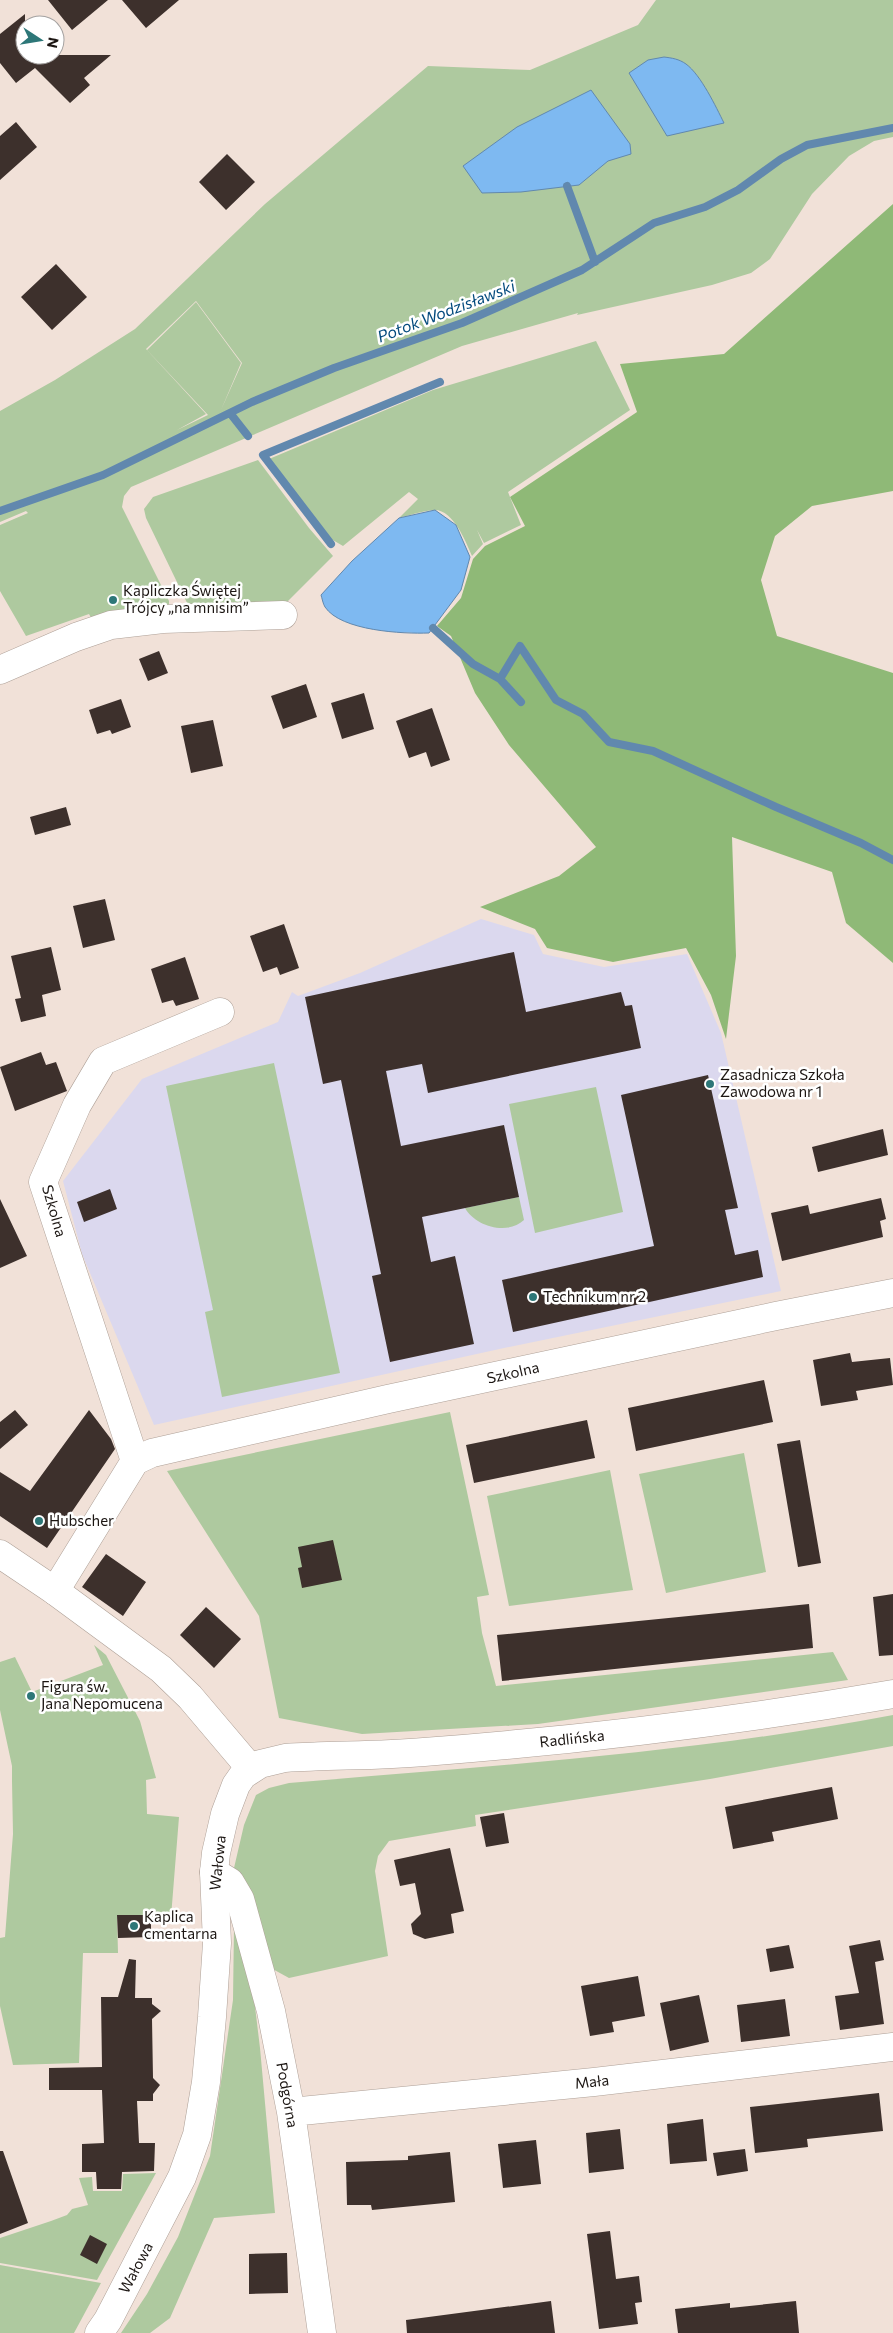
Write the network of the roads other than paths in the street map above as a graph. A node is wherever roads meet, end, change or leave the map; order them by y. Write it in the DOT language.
graph roads {
  1 [pos="283,615"];
  2 [pos="0,670"];
  3 [pos="220,1012"];
  4 [pos="893,1294"];
  5 [pos="136,1461"];
  6 [pos="0,1554"];
  7 [pos="55,1591"];
  8 [pos="893,1694"];
  9 [pos="251,1768"];
  10 [pos="214,1872"];
  11 [pos="893,2048"];
  12 [pos="291,2112"];
  13 [pos="99,2333"];
  14 [pos="322,2333"];
  1 -- 2 [label="street"];
  3 -- 5 [label="street, Szkolna"];
  4 -- 5 [label="street, Szkolna"];
  5 -- 7 [label="street"];
  6 -- 7 [label="street"];
  7 -- 9 [label="street"];
  8 -- 9 [label="street, Radlińska"];
  9 -- 10 [label="street, Wałowa"];
  10 -- 12 [label="street, Podgórna"];
  10 -- 13 [label="street, Wałowa"];
  11 -- 12 [label="street, Mała"];
  12 -- 14 [label="street, Podgórna"];
}
